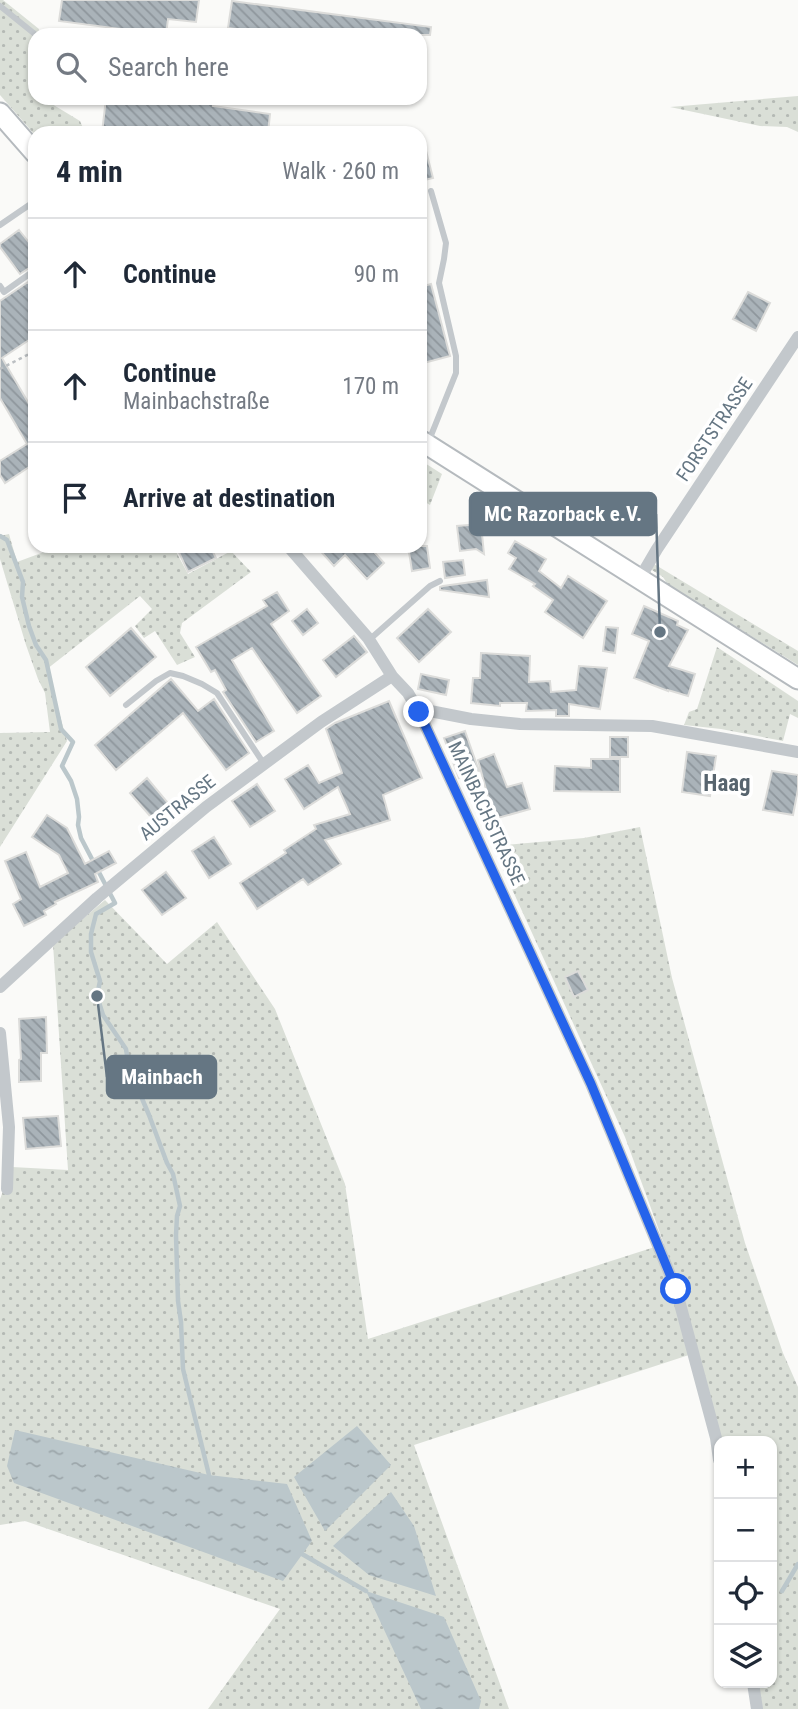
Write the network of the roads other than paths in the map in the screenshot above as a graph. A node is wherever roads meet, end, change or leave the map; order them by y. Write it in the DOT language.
graph roads {
  1 [pos="0,6"];
  2 [pos="28,29"];
  3 [pos="0,113"];
  4 [pos="28,145"];
  5 [pos="431,191"];
  6 [pos="28,206"];
  7 [pos="0,225"];
  8 [pos="28,275"];
  9 [pos="0,286"];
  10 [pos="798,337"];
  11 [pos="427,435"];
  12 [pos="427,446"];
  13 [pos="294,553"];
  14 [pos="640,579"];
  15 [pos="440,581"];
  16 [pos="369,640"];
  17 [pos="392,676"];
  18 [pos="798,679"];
  19 [pos="126,705"];
  20 [pos="419,712"];
  21 [pos="798,752"];
  22 [pos="264,764"];
  23 [pos="0,987"];
  24 [pos="0,1033"];
  25 [pos="7,1189"];
  26 [pos="715,1436"];
  27 [pos="754,1688"];
  28 [pos="757,1709"];
  1 -- 2 [label="lane"];
  3 -- 4 [label="main road"];
  5 -- 11 [label="lane"];
  6 -- 7 [label="lane"];
  8 -- 9 [label="lane"];
  10 -- 14 [label="street, FORSTSTRASSE"];
  12 -- 14 [label="main road"];
  13 -- 16 [label="street, MAINBACHSTRASSE"];
  14 -- 18 [label="main road"];
  15 -- 16 [label="lane"];
  16 -- 17 [label="street, MAINBACHSTRASSE"];
  17 -- 20 [label="street, MAINBACHSTRASSE"];
  17 -- 22 [label="street, AUSTRASSE"];
  19 -- 22 [label="lane"];
  20 -- 21 [label="street"];
  20 -- 26 [label="street, MAINBACHSTRASSE"];
  22 -- 23 [label="street, AUSTRASSE"];
  24 -- 25 [label="street"];
  27 -- 28 [label="street"];
}
